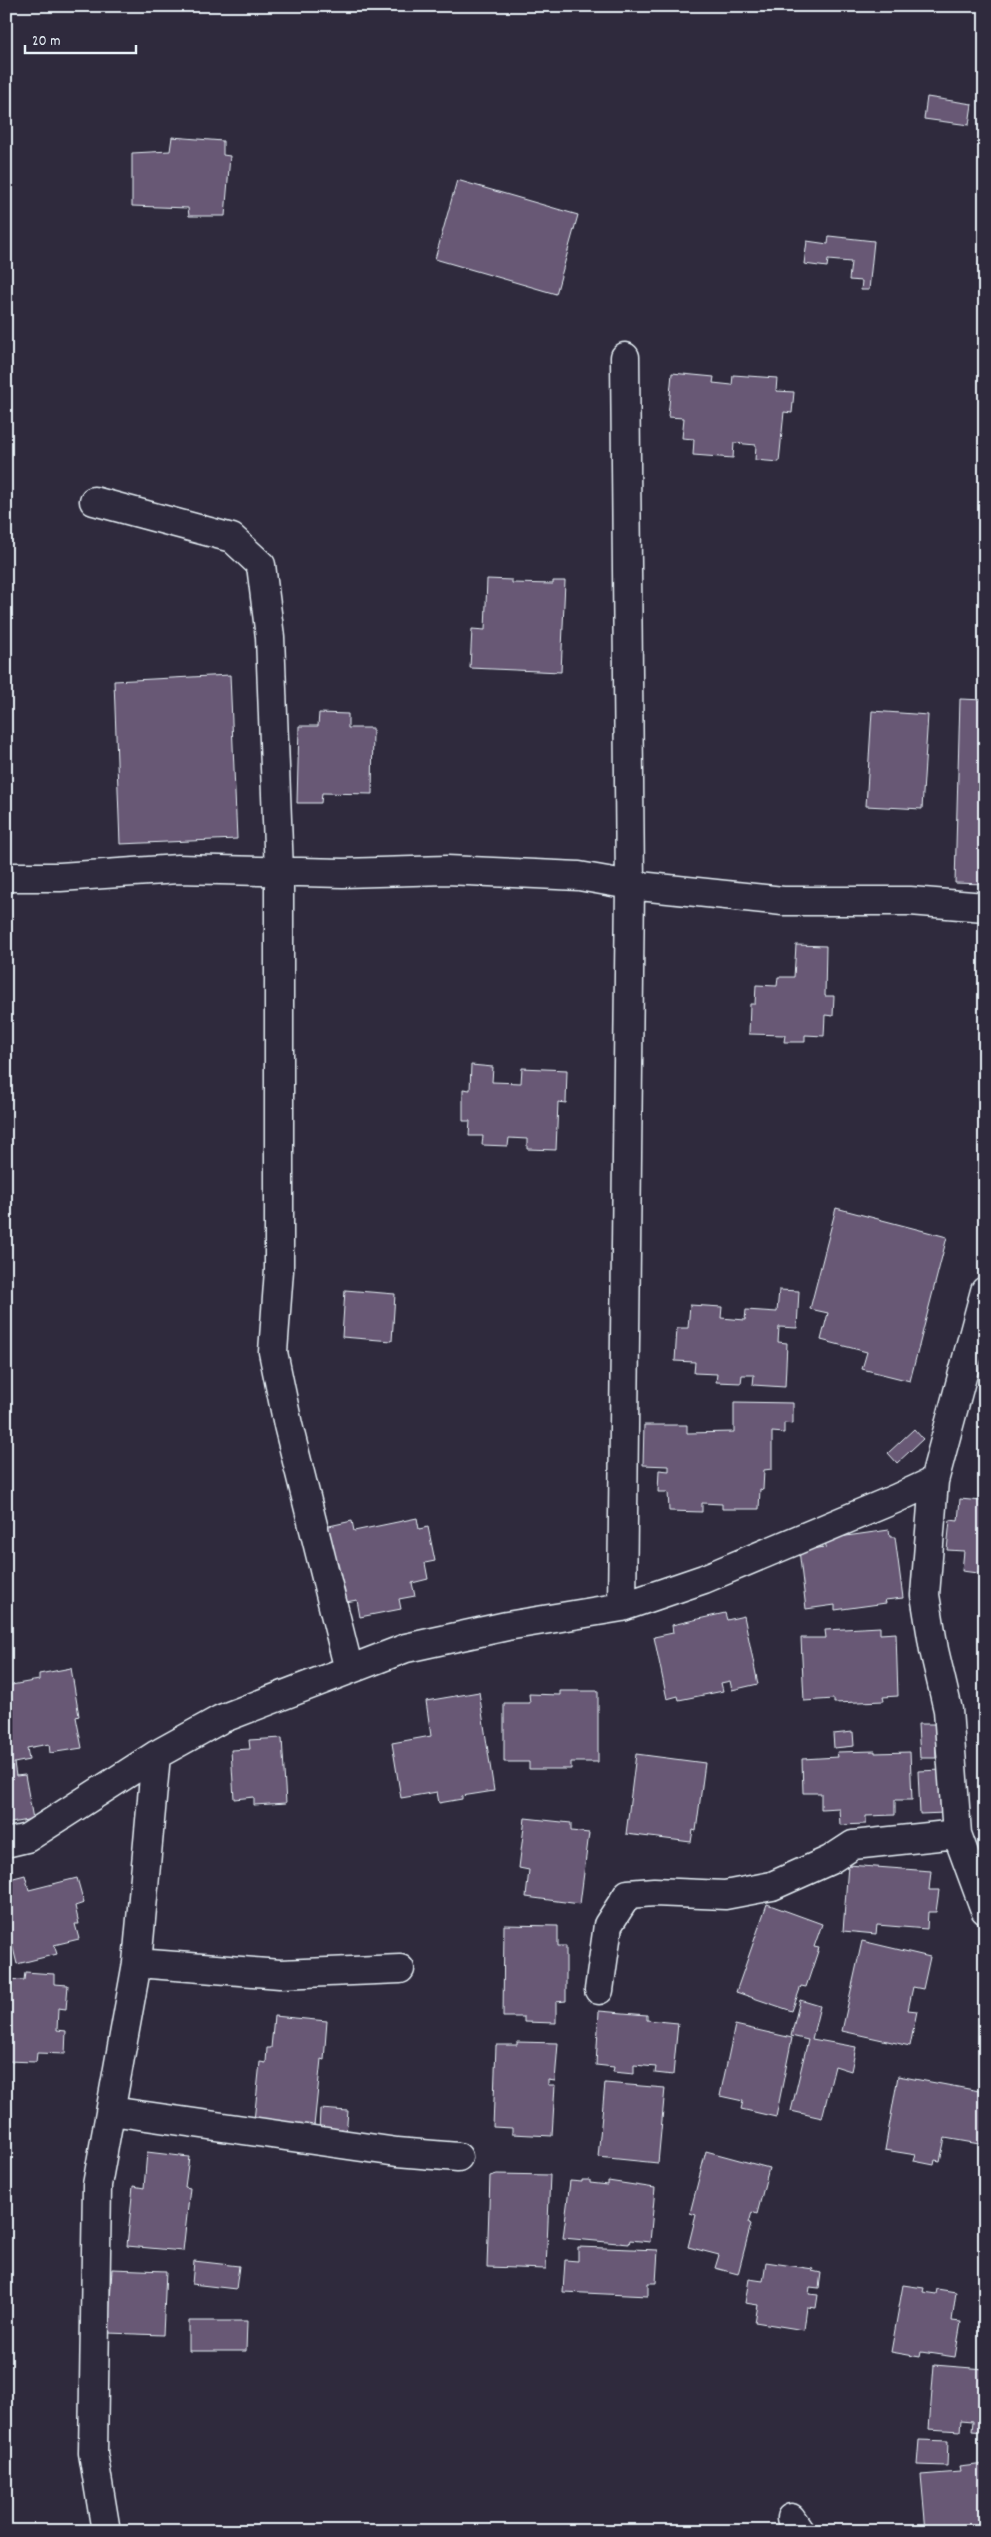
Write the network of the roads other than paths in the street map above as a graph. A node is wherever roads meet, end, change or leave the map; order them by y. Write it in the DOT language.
graph roads {
  1 [pos="625,357"];
  2 [pos="94,501"];
  3 [pos="280,872"];
  4 [pos="6,877"];
  5 [pos="630,885"];
  6 [pos="985,907"];
  7 [pos="985,1291"];
  8 [pos="934,1481"];
  9 [pos="622,1607"];
  10 [pos="349,1670"];
  11 [pos="156,1755"];
  12 [pos="956,1834"];
  13 [pos="6,1843"];
  14 [pos="985,1910"];
  15 [pos="137,1963"];
  16 [pos="400,1969"];
  17 [pos="599,1990"];
  18 [pos="111,2111"];
  19 [pos="458,2157"];
  20 [pos="106,2531"];
  1 -- 5 [label="street"];
  2 -- 3 [label="street"];
  3 -- 4 [label="street"];
  3 -- 5 [label="street"];
  3 -- 10 [label="street"];
  5 -- 6 [label="street"];
  5 -- 9 [label="street"];
  7 -- 8 [label="street"];
  8 -- 9 [label="street"];
  8 -- 12 [label="street"];
  9 -- 10 [label="street"];
  10 -- 11 [label="street"];
  11 -- 13 [label="street"];
  11 -- 15 [label="street"];
  12 -- 14 [label="street"];
  12 -- 17 [label="street"];
  15 -- 16 [label="street"];
  15 -- 18 [label="street"];
  18 -- 19 [label="street"];
  18 -- 20 [label="street"];
}
